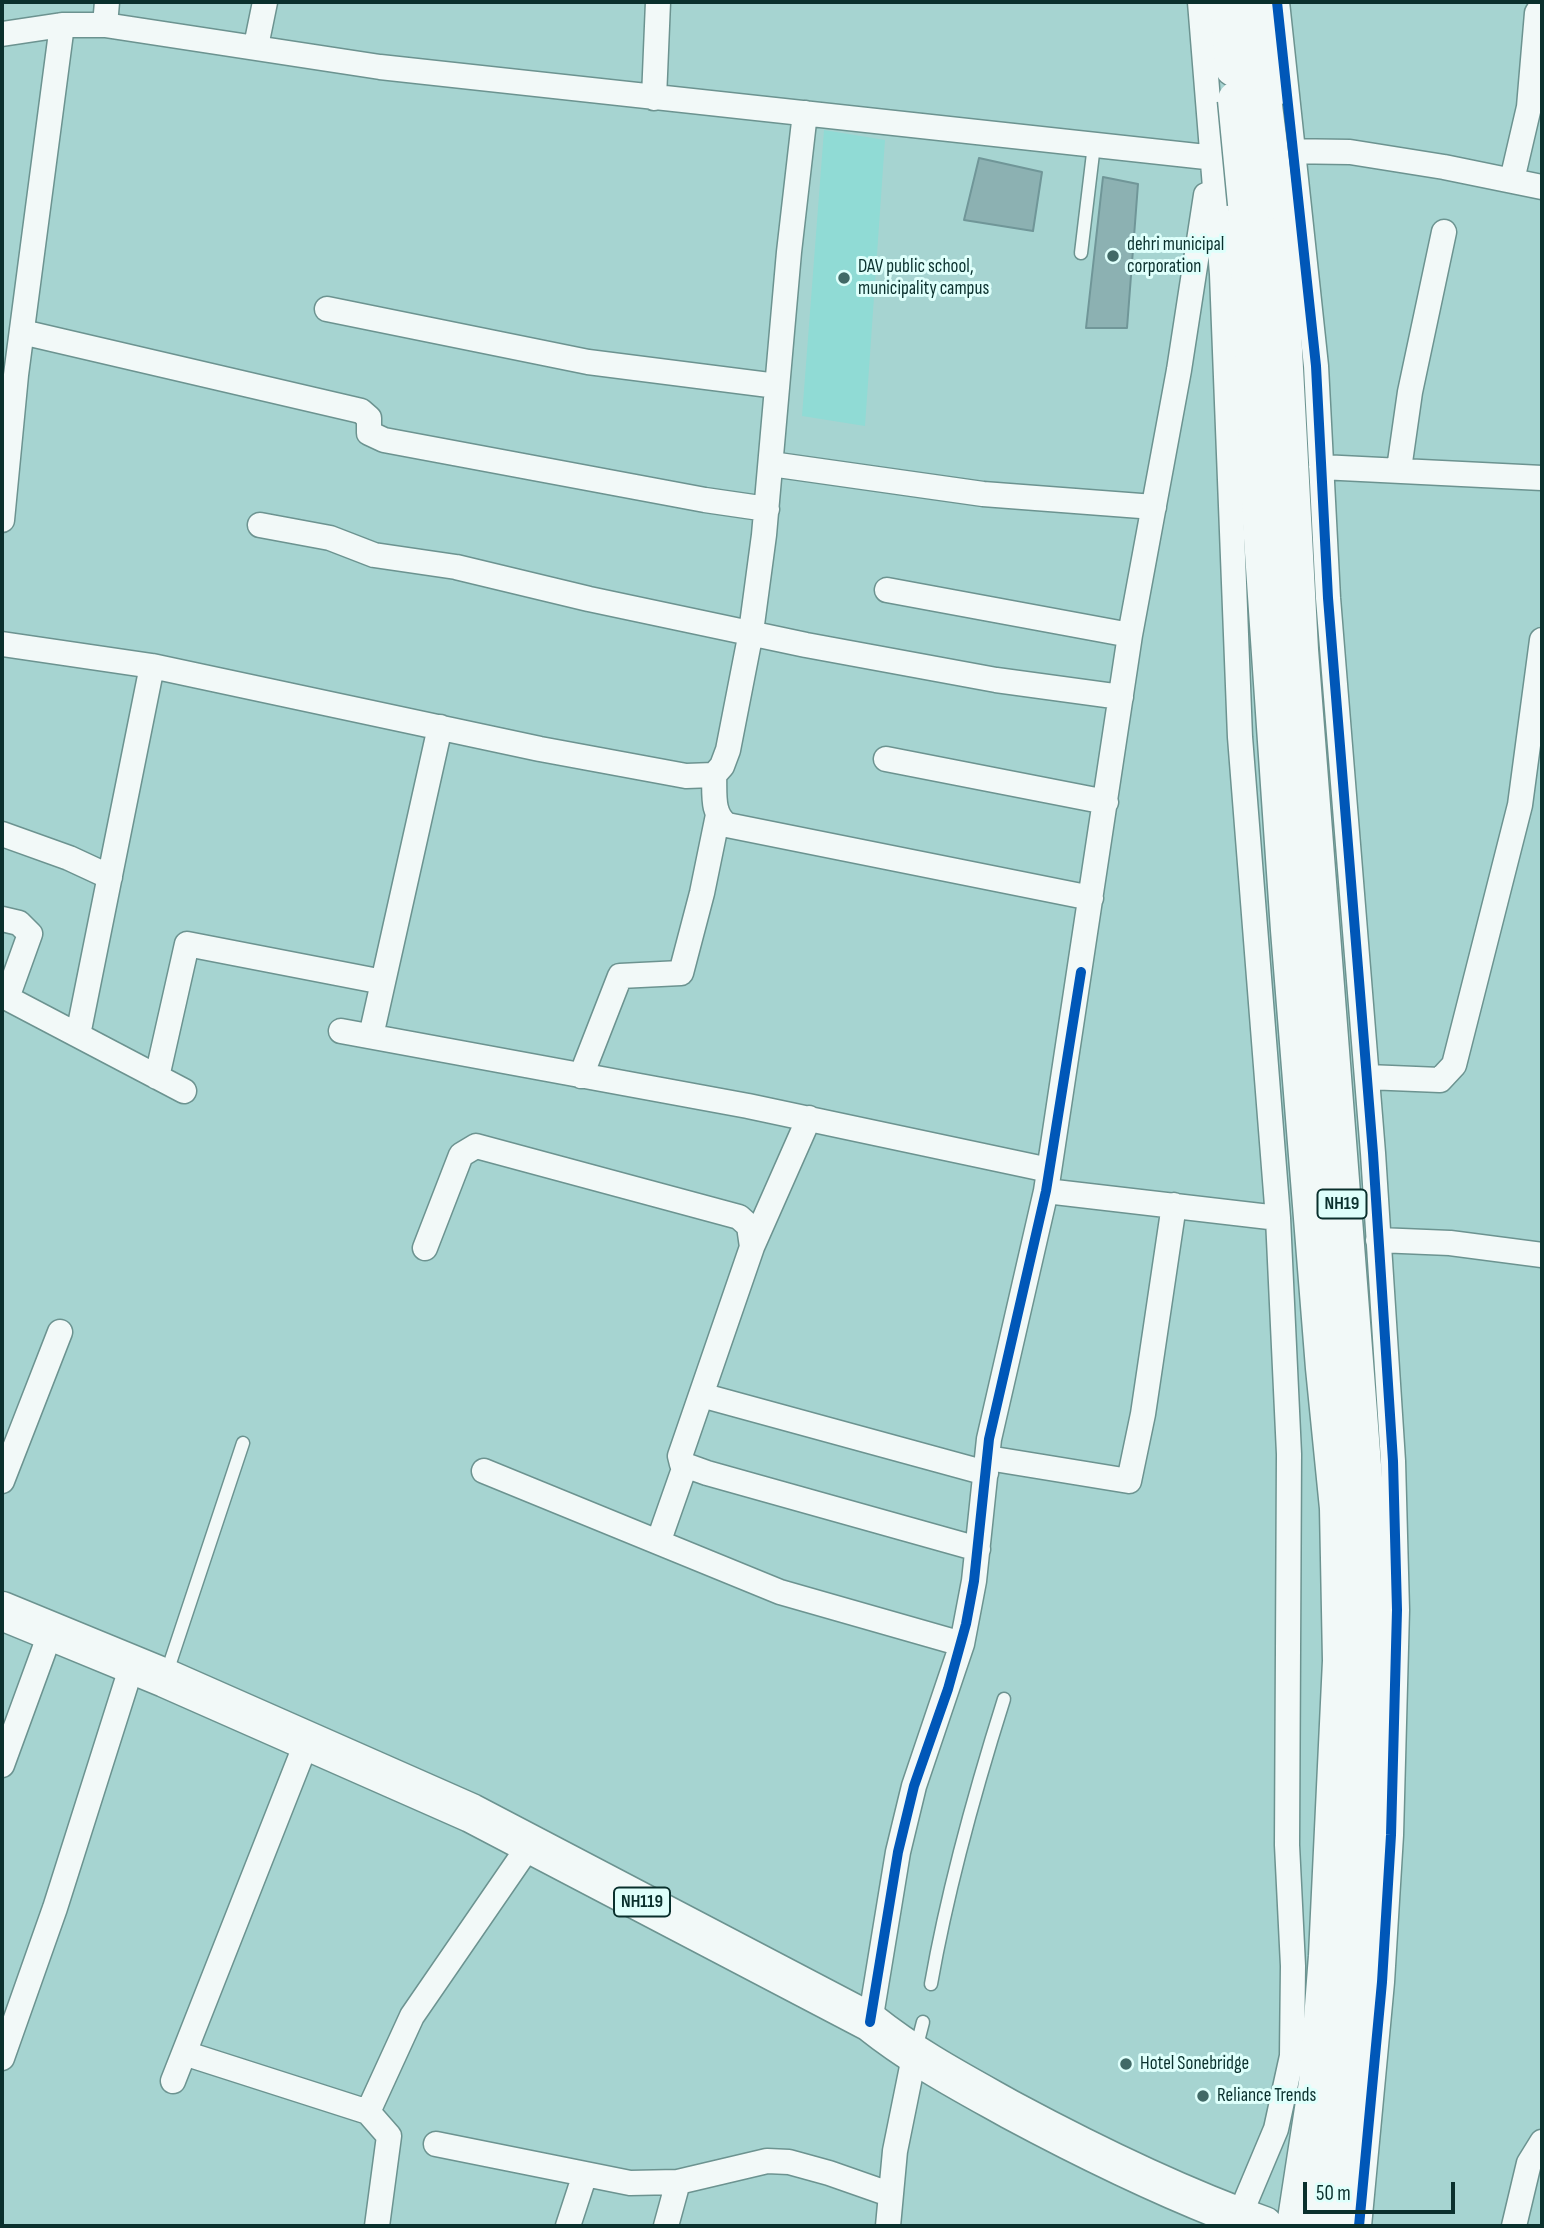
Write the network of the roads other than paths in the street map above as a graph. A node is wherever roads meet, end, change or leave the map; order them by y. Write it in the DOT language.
graph roads {
  1 [pos="265,2"];
  2 [pos="658,2"];
  3 [pos="1200,2"];
  4 [pos="1229,2"];
  5 [pos="1256,2"];
  6 [pos="1277,2"];
  7 [pos="1542,5"];
  8 [pos="106,13"];
  9 [pos="62,25"];
  10 [pos="2,34"];
  11 [pos="256,46"];
  12 [pos="654,98"];
  13 [pos="1250,103"];
  14 [pos="805,113"];
  15 [pos="1094,145"];
  16 [pos="1295,150"];
  17 [pos="1213,158"];
  18 [pos="1512,180"];
  19 [pos="1542,187"];
  20 [pos="1444,232"];
  21 [pos="1081,253"];
  22 [pos="327,309"];
  23 [pos="22,332"];
  24 [pos="777,386"];
  25 [pos="5,449"];
  26 [pos="771,464"];
  27 [pos="1321,467"];
  28 [pos="1399,469"];
  29 [pos="1542,478"];
  30 [pos="1154,507"];
  31 [pos="767,509"];
  32 [pos="2,520"];
  33 [pos="260,525"];
  34 [pos="887,590"];
  35 [pos="751,632"];
  36 [pos="1130,635"];
  37 [pos="1542,640"];
  38 [pos="2,643"];
  39 [pos="152,666"];
  40 [pos="1121,697"];
  41 [pos="440,727"];
  42 [pos="886,759"];
  43 [pos="714,775"];
  44 [pos="1106,802"];
  45 [pos="718,815"];
  46 [pos="2,834"];
  47 [pos="110,877"];
  48 [pos="1091,898"];
  49 [pos="2,919"];
  50 [pos="383,982"];
  51 [pos="341,1031"];
  52 [pos="78,1035"];
  53 [pos="371,1036"];
  54 [pos="581,1076"];
  55 [pos="157,1077"];
  56 [pos="1367,1077"];
  57 [pos="184,1091"];
  58 [pos="809,1118"];
  59 [pos="1047,1180"];
  60 [pos="1174,1205"];
  61 [pos="1278,1218"];
  62 [pos="1378,1240"];
  63 [pos="752,1247"];
  64 [pos="425,1248"];
  65 [pos="1542,1255"];
  66 [pos="60,1332"];
  67 [pos="701,1395"];
  68 [pos="243,1444"];
  69 [pos="987,1465"];
  70 [pos="685,1466"];
  71 [pos="484,1471"];
  72 [pos="2,1481"];
  73 [pos="659,1540"];
  74 [pos="978,1549"];
  75 [pos="2,1611"];
  76 [pos="51,1631"];
  77 [pos="962,1644"];
  78 [pos="149,1671"];
  79 [pos="1004,1699"];
  80 [pos="307,1741"];
  81 [pos="2,1765"];
  82 [pos="531,1843"];
  83 [pos="931,1984"];
  84 [pos="870,2022"];
  85 [pos="918,2040"];
  86 [pos="184,2053"];
  87 [pos="2,2059"];
  88 [pos="173,2081"];
  89 [pos="368,2112"];
  90 [pos="1542,2142"];
  91 [pos="436,2144"];
  92 [pos="584,2174"];
  93 [pos="678,2182"];
  94 [pos="889,2194"];
  95 [pos="1331,2212"];
  96 [pos="1245,2223"];
  97 [pos="377,2226"];
  98 [pos="568,2226"];
  99 [pos="666,2226"];
  100 [pos="888,2226"];
  101 [pos="1296,2226"];
  102 [pos="1514,2226"];
  1 -- 11 [label="street"];
  2 -- 12 [label="street"];
  3 -- 17 [label="street"];
  4 -- 13 [label="highway, NH19"];
  5 -- 13 [label="highway, NH19"];
  6 -- 16 [label="street"];
  7 -- 18 [label="street"];
  8 -- 9 [label="street"];
  8 -- 11 [label="street"];
  9 -- 10 [label="street"];
  9 -- 23 [label="street"];
  11 -- 12 [label="street"];
  12 -- 14 [label="street"];
  13 -- 95 [label="highway, NH19, bridge"];
  14 -- 15 [label="street"];
  14 -- 24 [label="street"];
  15 -- 17 [label="street"];
  15 -- 21 [label="lane"];
  16 -- 17 [label="street"];
  16 -- 18 [label="street"];
  16 -- 27 [label="street"];
  17 -- 30 [label="street"];
  17 -- 61 [label="street"];
  18 -- 19 [label="street"];
  20 -- 28 [label="street"];
  22 -- 24 [label="street"];
  23 -- 25 [label="street"];
  23 -- 31 [label="street"];
  24 -- 26 [label="street"];
  25 -- 32 [label="street"];
  26 -- 30 [label="street"];
  26 -- 31 [label="street"];
  27 -- 28 [label="street"];
  27 -- 56 [label="street"];
  28 -- 29 [label="street"];
  30 -- 36 [label="street"];
  31 -- 35 [label="street"];
  33 -- 35 [label="street"];
  34 -- 36 [label="street"];
  35 -- 40 [label="street"];
  35 -- 43 [label="street"];
  36 -- 40 [label="street"];
  37 -- 56 [label="street"];
  38 -- 39 [label="street"];
  39 -- 41 [label="street"];
  39 -- 47 [label="street"];
  40 -- 44 [label="street"];
  41 -- 43 [label="street"];
  41 -- 50 [label="street"];
  42 -- 44 [label="street"];
  43 -- 45 [label="street"];
  44 -- 48 [label="street"];
  45 -- 48 [label="street"];
  45 -- 54 [label="street"];
  46 -- 47 [label="street"];
  47 -- 52 [label="street"];
  48 -- 59 [label="street"];
  49 -- 52 [label="street"];
  50 -- 53 [label="street"];
  50 -- 55 [label="street"];
  51 -- 53 [label="street"];
  52 -- 55 [label="street"];
  53 -- 54 [label="street"];
  54 -- 58 [label="street"];
  55 -- 57 [label="street"];
  56 -- 62 [label="street"];
  58 -- 59 [label="street"];
  58 -- 63 [label="street"];
  59 -- 60 [label="street"];
  59 -- 69 [label="street"];
  60 -- 61 [label="street"];
  60 -- 69 [label="street"];
  61 -- 96 [label="street"];
  62 -- 65 [label="street"];
  62 -- 95 [label="street"];
  63 -- 64 [label="street"];
  63 -- 67 [label="street"];
  66 -- 72 [label="street"];
  67 -- 69 [label="street"];
  67 -- 70 [label="street"];
  68 -- 78 [label="lane"];
  69 -- 74 [label="street"];
  70 -- 73 [label="street"];
  70 -- 74 [label="street"];
  71 -- 73 [label="street"];
  73 -- 77 [label="street"];
  74 -- 77 [label="street"];
  75 -- 76 [label="highway, NH119"];
  76 -- 78 [label="highway, NH119"];
  76 -- 81 [label="street"];
  77 -- 84 [label="street"];
  78 -- 80 [label="highway, NH119"];
  78 -- 87 [label="street"];
  79 -- 83 [label="lane"];
  80 -- 82 [label="highway, NH119"];
  80 -- 86 [label="street"];
  82 -- 84 [label="highway, NH119"];
  82 -- 89 [label="street"];
  84 -- 85 [label="highway, NH119"];
  85 -- 94 [label="street"];
  85 -- 96 [label="highway, NH119"];
  86 -- 88 [label="street"];
  86 -- 89 [label="street"];
  89 -- 97 [label="street"];
  90 -- 102 [label="street"];
  91 -- 92 [label="street"];
  92 -- 93 [label="street"];
  92 -- 98 [label="street"];
  93 -- 94 [label="street"];
  93 -- 99 [label="street"];
  94 -- 100 [label="street"];
  95 -- 101 [label="highway, NH19"];
}
